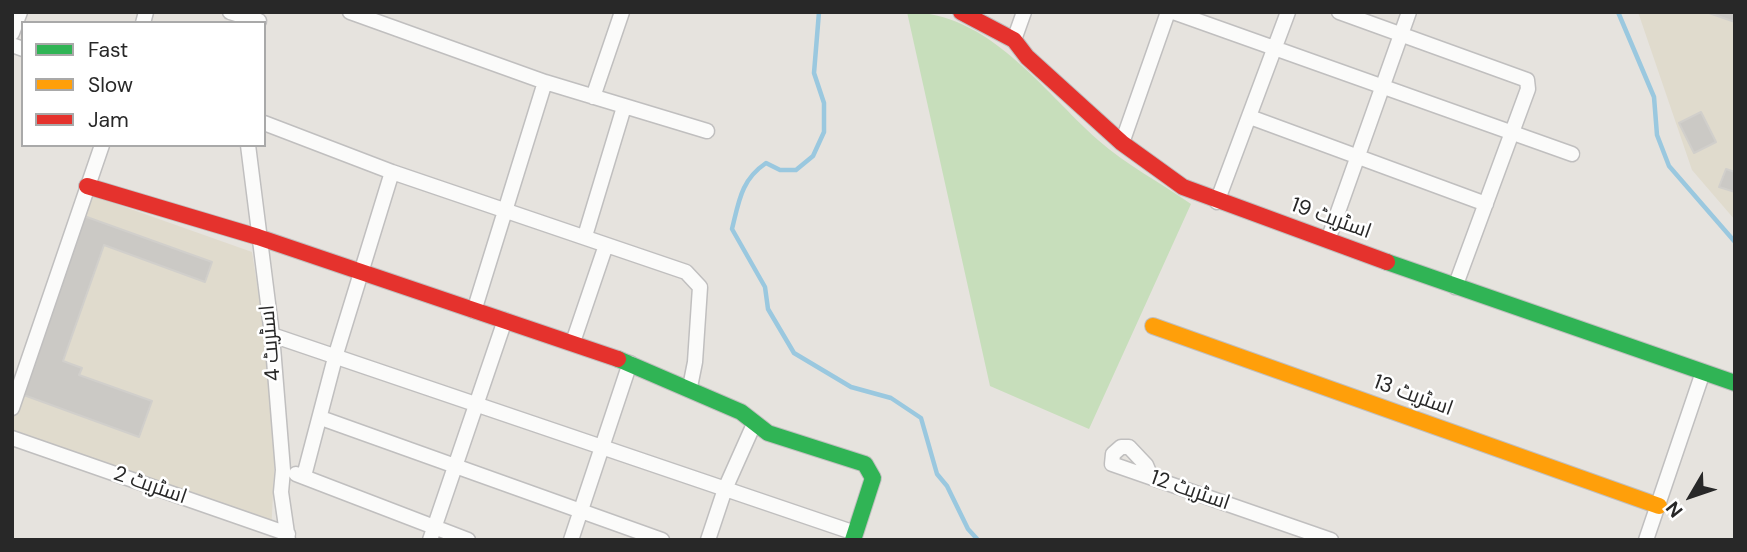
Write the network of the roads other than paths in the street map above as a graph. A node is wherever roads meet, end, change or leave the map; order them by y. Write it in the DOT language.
graph roads {
  1 [pos="20,12"];
  2 [pos="230,12"];
  3 [pos="350,12"];
  4 [pos="622,12"];
  5 [pos="961,12"];
  6 [pos="1024,12"];
  7 [pos="1171,12"];
  8 [pos="1288,12"];
  9 [pos="1339,12"];
  10 [pos="1409,12"];
  11 [pos="260,19"];
  12 [pos="12,33"];
  13 [pos="1401,33"];
  14 [pos="1014,40"];
  15 [pos="1275,48"];
  16 [pos="545,82"];
  17 [pos="1383,88"];
  18 [pos="593,97"];
  19 [pos="624,107"];
  20 [pos="1250,117"];
  21 [pos="266,124"];
  22 [pos="707,131"];
  23 [pos="1511,134"];
  24 [pos="1122,142"];
  25 [pos="101,147"];
  26 [pos="248,147"];
  27 [pos="1572,154"];
  28 [pos="1359,157"];
  29 [pos="392,172"];
  30 [pos="87,186"];
  31 [pos="1217,202"];
  32 [pos="1486,204"];
  33 [pos="506,210"];
  34 [pos="585,236"];
  35 [pos="258,237"];
  36 [pos="1328,240"];
  37 [pos="606,245"];
  38 [pos="362,272"];
  39 [pos="1455,287"];
  40 [pos="474,311"];
  41 [pos="505,320"];
  42 [pos="1153,326"];
  43 [pos="272,335"];
  44 [pos="573,342"];
  45 [pos="336,354"];
  46 [pos="630,363"];
  47 [pos="1703,372"];
  48 [pos="1735,383"];
  49 [pos="690,387"];
  50 [pos="478,403"];
  51 [pos="12,408"];
  52 [pos="321,418"];
  53 [pos="754,424"];
  54 [pos="12,439"];
  55 [pos="603,446"];
  56 [pos="455,464"];
  57 [pos="284,470"];
  58 [pos="304,476"];
  59 [pos="1151,477"];
  60 [pos="725,489"];
  61 [pos="1659,506"];
  62 [pos="581,512"];
  63 [pos="432,533"];
  64 [pos="854,536"];
  65 [pos="288,537"];
  66 [pos="468,540"];
  67 [pos="571,540"];
  68 [pos="662,540"];
  69 [pos="708,540"];
  70 [pos="1331,540"];
  71 [pos="1647,540"];
  1 -- 12 [label="street"];
  2 -- 11 [label="street"];
  3 -- 16 [label="street"];
  4 -- 18 [label="street"];
  5 -- 14 [label="street, اسٹریٹ 19"];
  6 -- 14 [label="street"];
  7 -- 15 [label="street"];
  7 -- 24 [label="street"];
  8 -- 15 [label="street"];
  9 -- 13 [label="street"];
  10 -- 13 [label="street"];
  13 -- 17 [label="street"];
  13 -- 23 [label="street"];
  14 -- 24 [label="street, اسٹریٹ 19"];
  15 -- 17 [label="street"];
  15 -- 20 [label="street"];
  16 -- 18 [label="street"];
  16 -- 33 [label="street"];
  17 -- 23 [label="street"];
  17 -- 28 [label="street"];
  18 -- 19 [label="street"];
  19 -- 22 [label="street"];
  19 -- 34 [label="street"];
  20 -- 28 [label="street"];
  20 -- 31 [label="street"];
  21 -- 29 [label="street"];
  23 -- 27 [label="street"];
  23 -- 32 [label="street"];
  24 -- 31 [label="street, اسٹریٹ 19"];
  25 -- 30 [label="street"];
  26 -- 35 [label="street, اسٹریٹ 4"];
  28 -- 32 [label="street"];
  28 -- 36 [label="street"];
  29 -- 33 [label="street"];
  29 -- 38 [label="street"];
  30 -- 35 [label="street"];
  30 -- 51 [label="street"];
  31 -- 36 [label="street, اسٹریٹ 19"];
  32 -- 39 [label="street"];
  33 -- 34 [label="street"];
  33 -- 40 [label="street"];
  34 -- 37 [label="street"];
  35 -- 38 [label="street"];
  35 -- 43 [label="street, اسٹریٹ 4"];
  36 -- 39 [label="street, اسٹریٹ 19"];
  37 -- 44 [label="street"];
  37 -- 49 [label="street"];
  38 -- 40 [label="street"];
  38 -- 45 [label="street"];
  39 -- 47 [label="street, اسٹریٹ 19"];
  40 -- 41 [label="street"];
  41 -- 44 [label="street"];
  41 -- 50 [label="street"];
  42 -- 61 [label="street, اسٹریٹ 13"];
  43 -- 45 [label="street"];
  43 -- 57 [label="street, اسٹریٹ 4"];
  44 -- 46 [label="street"];
  45 -- 50 [label="street"];
  45 -- 52 [label="street"];
  46 -- 49 [label="street"];
  46 -- 55 [label="street"];
  47 -- 48 [label="street, اسٹریٹ 19"];
  47 -- 61 [label="street"];
  49 -- 53 [label="street"];
  50 -- 55 [label="street"];
  50 -- 56 [label="street"];
  52 -- 56 [label="street"];
  52 -- 58 [label="street"];
  53 -- 60 [label="street"];
  53 -- 64 [label="street"];
  54 -- 65 [label="street, اسٹریٹ 2"];
  55 -- 60 [label="street"];
  55 -- 62 [label="street"];
  56 -- 62 [label="street"];
  56 -- 63 [label="street"];
  57 -- 58 [label="street"];
  57 -- 65 [label="street, اسٹریٹ 4"];
  58 -- 63 [label="street"];
  59 -- 70 [label="street, اسٹریٹ 12"];
  60 -- 64 [label="street"];
  60 -- 69 [label="street"];
  61 -- 71 [label="street"];
  62 -- 67 [label="street"];
  62 -- 68 [label="street"];
  63 -- 66 [label="street"];
}
